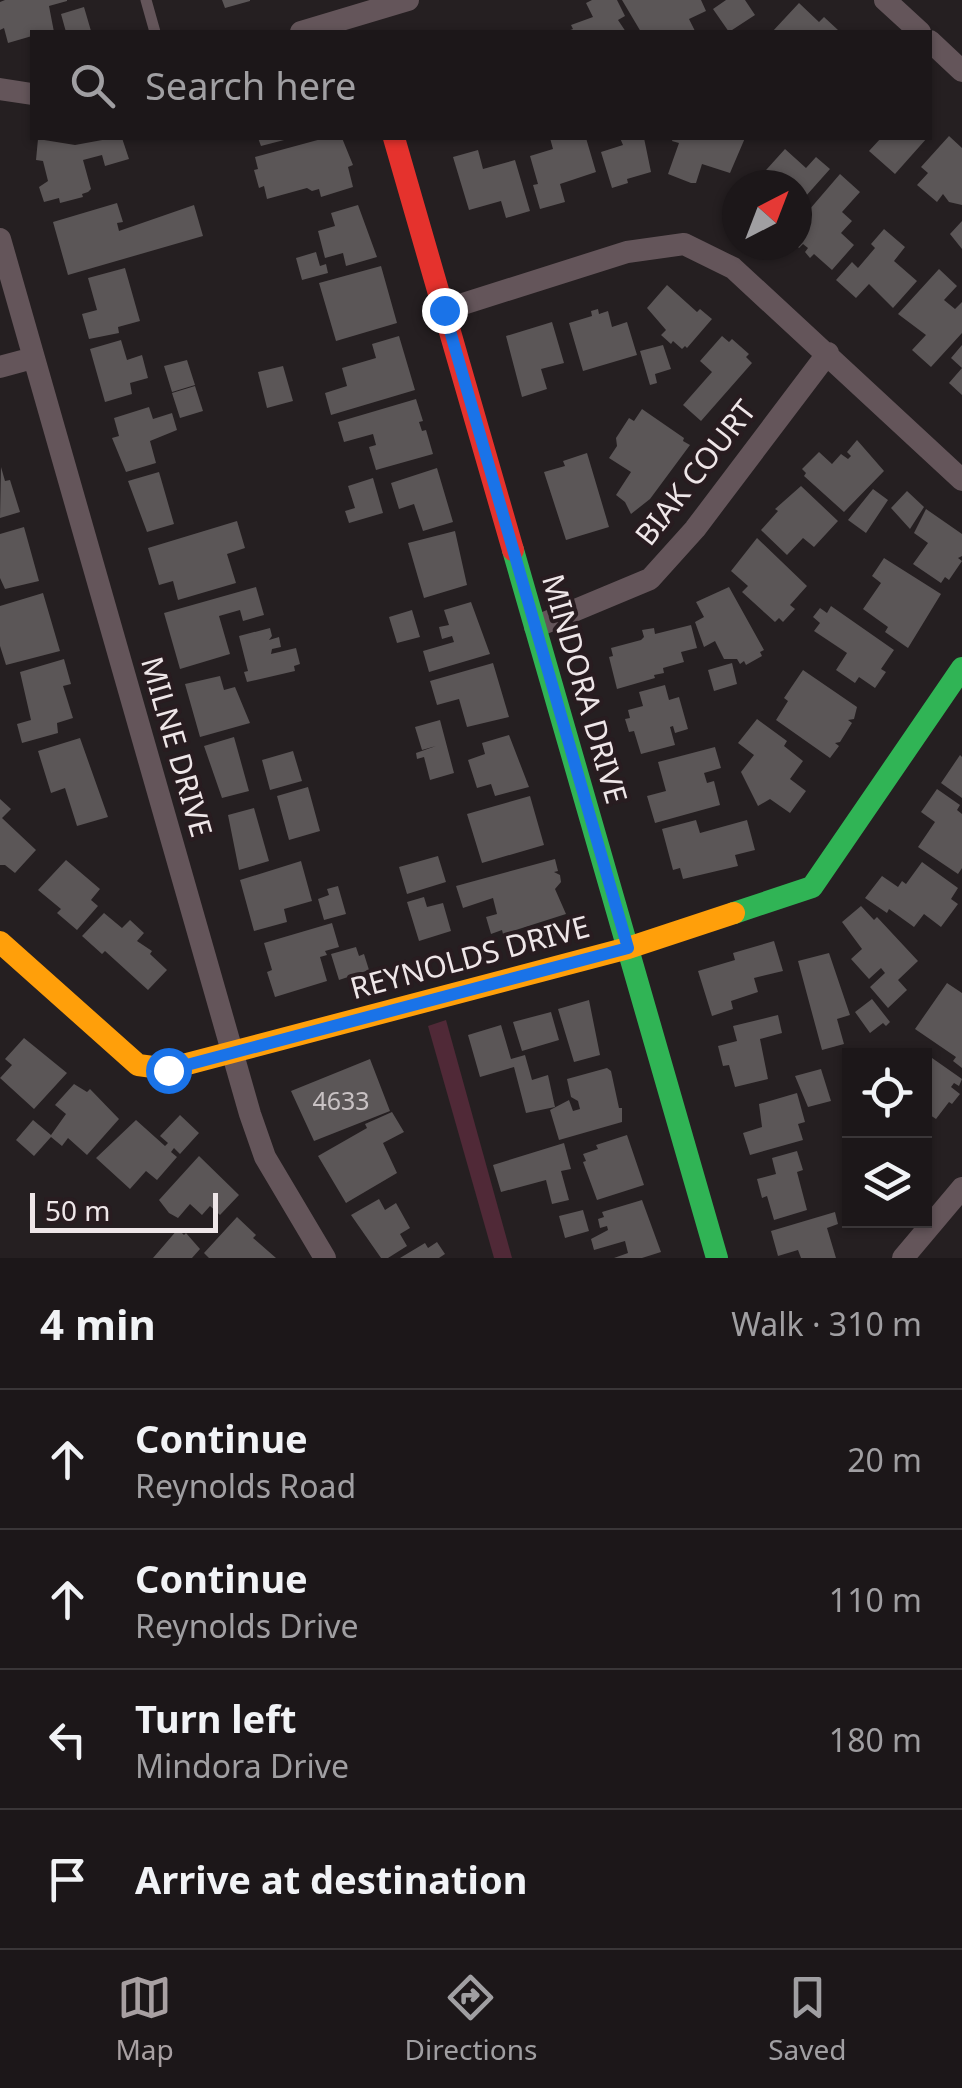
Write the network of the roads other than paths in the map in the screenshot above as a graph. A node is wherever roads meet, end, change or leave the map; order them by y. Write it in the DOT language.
graph roads {
  1 [pos="146,0"];
  2 [pos="408,0"];
  3 [pos="885,0"];
  4 [pos="359,16"];
  5 [pos="154,30"];
  6 [pos="308,30"];
  7 [pos="918,30"];
  8 [pos="932,43"];
  9 [pos="962,71"];
  10 [pos="0,89"];
  11 [pos="30,94"];
  12 [pos="395,140"];
  13 [pos="0,239"];
  14 [pos="444,310"];
  15 [pos="828,353"];
  16 [pos="32,358"];
  17 [pos="0,367"];
  18 [pos="962,480"];
  19 [pos="535,627"];
  20 [pos="962,668"];
  21 [pos="0,942"];
  22 [pos="628,948"];
  23 [pos="232,1052"];
  24 [pos="962,1188"];
  25 [pos="324,1258"];
  26 [pos="717,1258"];
  27 [pos="903,1258"];
  1 -- 5 [label="lane"];
  2 -- 4 [label="street"];
  3 -- 7 [label="street"];
  4 -- 6 [label="street"];
  8 -- 9 [label="street"];
  10 -- 11 [label="street"];
  12 -- 14 [label="street, MINDORA DRIVE"];
  13 -- 16 [label="street, MILNE DRIVE"];
  14 -- 15 [label="street"];
  14 -- 19 [label="street, MINDORA DRIVE"];
  15 -- 18 [label="street"];
  15 -- 19 [label="street, BIAK COURT"];
  16 -- 17 [label="street"];
  16 -- 23 [label="street, MILNE DRIVE"];
  19 -- 22 [label="street, MINDORA DRIVE"];
  20 -- 22 [label="street, REYNOLDS DRIVE"];
  21 -- 23 [label="street, REYNOLDS DRIVE"];
  22 -- 23 [label="street, REYNOLDS DRIVE"];
  22 -- 26 [label="street, MINDORA DRIVE"];
  23 -- 25 [label="street, MILNE DRIVE"];
  24 -- 27 [label="street"];
}
